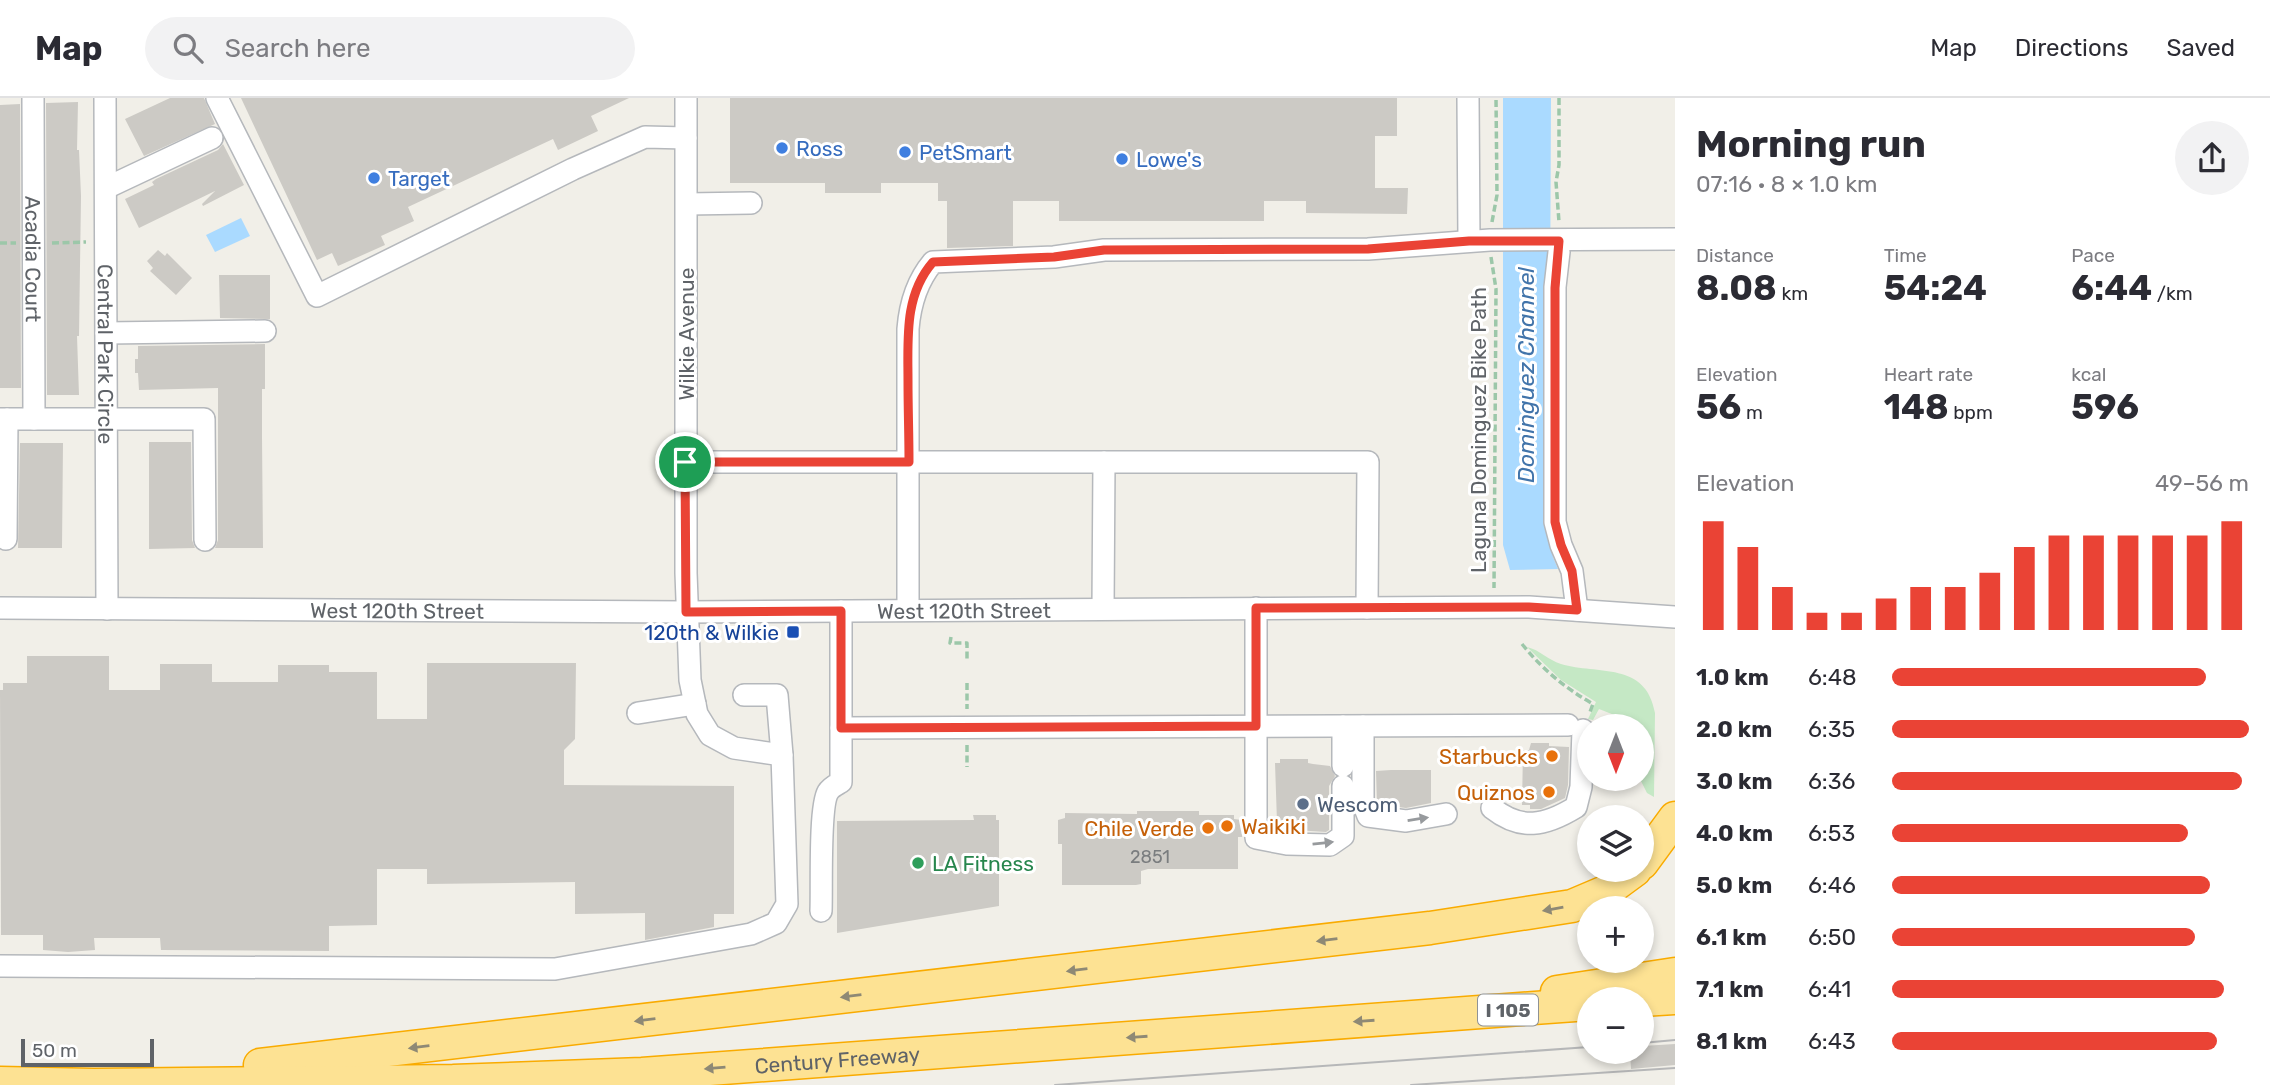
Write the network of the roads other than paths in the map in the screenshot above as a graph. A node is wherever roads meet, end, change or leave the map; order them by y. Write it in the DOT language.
graph roads {
  1 [pos="33,98"];
  2 [pos="105,98"];
  3 [pos="218,98"];
  4 [pos="686,98"];
  5 [pos="1468,98"];
  6 [pos="212,138"];
  7 [pos="686,138"];
  8 [pos="106,188"];
  9 [pos="751,203"];
  10 [pos="687,204"];
  11 [pos="1675,239"];
  12 [pos="1469,241"];
  13 [pos="1557,245"];
  14 [pos="265,331"];
  15 [pos="106,333"];
  16 [pos="3,419"];
  17 [pos="34,419"];
  18 [pos="106,419"];
  19 [pos="685,462"];
  20 [pos="909,462"];
  21 [pos="1104,462"];
  22 [pos="6,539"];
  23 [pos="205,540"];
  24 [pos="0,608"];
  25 [pos="1256,608"];
  26 [pos="1367,608"];
  27 [pos="107,609"];
  28 [pos="1103,609"];
  29 [pos="908,610"];
  30 [pos="1577,610"];
  31 [pos="841,611"];
  32 [pos="686,612"];
  33 [pos="1675,617"];
  34 [pos="744,695"];
  35 [pos="695,704"];
  36 [pos="638,713"];
  37 [pos="1256,726"];
  38 [pos="1353,726"];
  39 [pos="841,728"];
  40 [pos="782,755"];
  41 [pos="1492,808"];
  42 [pos="1446,814"];
  43 [pos="1675,818"];
  44 [pos="1654,847"];
  45 [pos="1619,882"];
  46 [pos="821,911"];
  47 [pos="0,966"];
  48 [pos="1675,974"];
  49 [pos="1628,987"];
  50 [pos="1675,998"];
  51 [pos="1577,999"];
  52 [pos="1654,999"];
  53 [pos="0,1083"];
  54 [pos="94,1085"];
  1 -- 17 [label="street, Acadia Court"];
  2 -- 8 [label="street, Central Park Circle"];
  3 -- 7 [label="street"];
  4 -- 7 [label="street, Wilkie Avenue"];
  5 -- 12 [label="street"];
  6 -- 8 [label="street"];
  7 -- 10 [label="street, Wilkie Avenue"];
  8 -- 15 [label="street, Central Park Circle"];
  9 -- 10 [label="street"];
  10 -- 19 [label="street, Wilkie Avenue"];
  11 -- 13 [label="street"];
  12 -- 13 [label="street"];
  12 -- 20 [label="street"];
  13 -- 30 [label="street"];
  14 -- 15 [label="street"];
  15 -- 18 [label="street, Central Park Circle"];
  16 -- 17 [label="street"];
  16 -- 22 [label="street"];
  17 -- 18 [label="street"];
  18 -- 23 [label="street"];
  18 -- 27 [label="street, Central Park Circle"];
  19 -- 20 [label="street"];
  19 -- 32 [label="street, Wilkie Avenue"];
  20 -- 21 [label="street"];
  20 -- 29 [label="street"];
  21 -- 26 [label="street"];
  21 -- 28 [label="street"];
  24 -- 27 [label="street, West 120th Street"];
  25 -- 26 [label="street, West 120th Street"];
  25 -- 28 [label="street, West 120th Street"];
  25 -- 37 [label="street"];
  26 -- 30 [label="street, West 120th Street"];
  27 -- 32 [label="street, West 120th Street"];
  28 -- 29 [label="street, West 120th Street"];
  29 -- 31 [label="street, West 120th Street"];
  30 -- 33 [label="street, West 120th Street"];
  31 -- 32 [label="street, West 120th Street"];
  31 -- 39 [label="street"];
  32 -- 35 [label="street, Wilkie Avenue"];
  34 -- 40 [label="street"];
  35 -- 36 [label="street"];
  35 -- 40 [label="street, Wilkie Avenue"];
  37 -- 38 [label="street"];
  37 -- 38 [label="street, one-way"];
  37 -- 39 [label="street"];
  38 -- 41 [label="street"];
  38 -- 42 [label="street, one-way"];
  39 -- 46 [label="street"];
  40 -- 47 [label="street"];
  43 -- 44 [label="highway"];
  45 -- 54 [label="highway, one-way"];
  48 -- 49 [label="highway, Century Freeway"];
  50 -- 52 [label="highway"];
  51 -- 54 [label="highway, Century Freeway / I 105, one-way"];
  53 -- 54 [label="highway, Century Freeway / I 105"];
}
